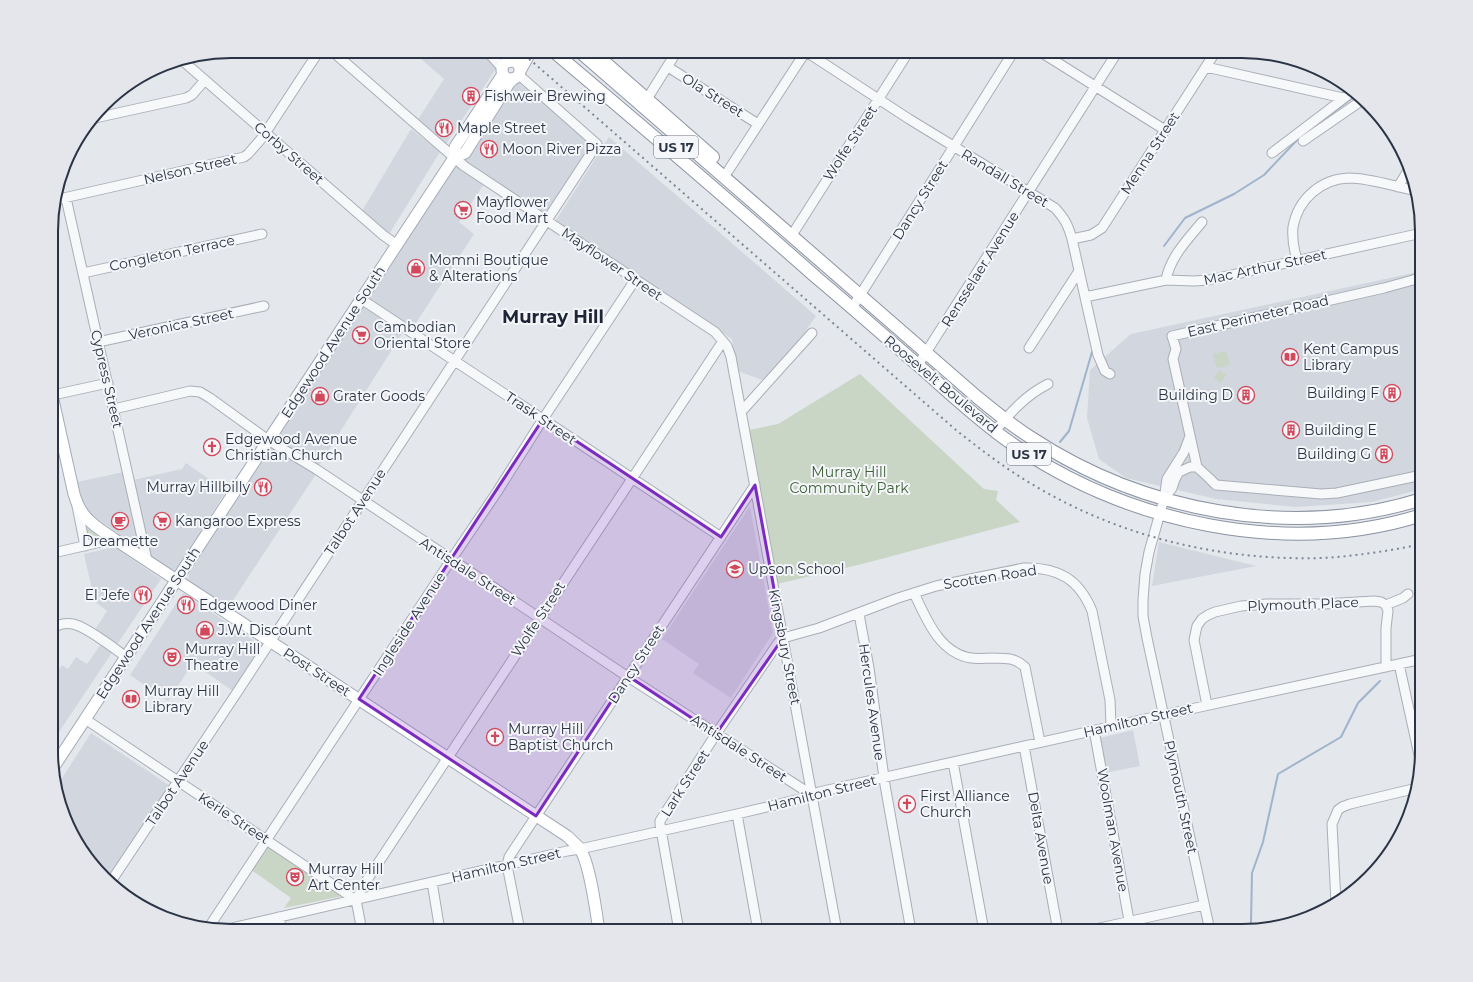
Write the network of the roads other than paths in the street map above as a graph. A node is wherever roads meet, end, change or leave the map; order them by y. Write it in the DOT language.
graph roads {
  1 [pos="314,58"];
  2 [pos="340,58"];
  3 [pos="495,58"];
  4 [pos="497,58"];
  5 [pos="514,58"];
  6 [pos="527,58"];
  7 [pos="561,58"];
  8 [pos="573,58"];
  9 [pos="586,58"];
  10 [pos="600,58"];
  11 [pos="672,58"];
  12 [pos="800,58"];
  13 [pos="816,58"];
  14 [pos="905,58"];
  15 [pos="1010,58"];
  16 [pos="1050,58"];
  17 [pos="1114,58"];
  18 [pos="1212,58"];
  19 [pos="186,64"];
  20 [pos="505,67"];
  21 [pos="668,67"];
  22 [pos="1206,67"];
  23 [pos="518,75"];
  24 [pos="205,80"];
  25 [pos="1096,87"];
  26 [pos="1348,95"];
  27 [pos="647,98"];
  28 [pos="1343,98"];
  29 [pos="879,99"];
  30 [pos="1358,103"];
  31 [pos="101,117"];
  32 [pos="758,124"];
  33 [pos="1165,130"];
  34 [pos="266,133"];
  35 [pos="1303,141"];
  36 [pos="954,146"];
  37 [pos="1272,153"];
  38 [pos="455,157"];
  39 [pos="728,170"];
  40 [pos="1405,175"];
  41 [pos="1398,187"];
  42 [pos="1410,189"];
  43 [pos="1029,191"];
  44 [pos="66,198"];
  45 [pos="61,199"];
  46 [pos="546,220"];
  47 [pos="1202,222"];
  48 [pos="262,234"];
  49 [pos="792,235"];
  50 [pos="1415,235"];
  51 [pos="1072,240"];
  52 [pos="397,245"];
  53 [pos="782,247"];
  54 [pos="1297,260"];
  55 [pos="1079,271"];
  56 [pos="83,273"];
  57 [pos="1415,279"];
  58 [pos="635,280"];
  59 [pos="1166,280"];
  60 [pos="860,294"];
  61 [pos="1085,297"];
  62 [pos="361,299"];
  63 [pos="264,306"];
  64 [pos="852,308"];
  65 [pos="812,333"];
  66 [pos="723,341"];
  67 [pos="98,342"];
  68 [pos="1029,348"];
  69 [pos="926,353"];
  70 [pos="455,361"];
  71 [pos="918,365"];
  72 [pos="1110,374"];
  73 [pos="108,383"];
  74 [pos="1048,384"];
  75 [pos="58,394"];
  76 [pos="114,409"];
  77 [pos="741,412"];
  78 [pos="543,419"];
  79 [pos="1005,420"];
  80 [pos="58,425"];
  81 [pos="995,431"];
  82 [pos="1190,436"];
  83 [pos="268,440"];
  84 [pos="1197,467"];
  85 [pos="1415,476"];
  86 [pos="631,478"];
  87 [pos="755,485"];
  88 [pos="1164,499"];
  89 [pos="363,501"];
  90 [pos="1415,501"];
  91 [pos="77,504"];
  92 [pos="1159,513"];
  93 [pos="1415,517"];
  94 [pos="1415,520"];
  95 [pos="1389,524"];
  96 [pos="720,537"];
  97 [pos="114,539"];
  98 [pos="85,546"];
  99 [pos="58,552"];
  100 [pos="147,560"];
  101 [pos="450,560"];
  102 [pos="177,579"];
  103 [pos="914,593"];
  104 [pos="1408,594"];
  105 [pos="1386,605"];
  106 [pos="858,614"];
  107 [pos="540,617"];
  108 [pos="58,626"];
  109 [pos="783,638"];
  110 [pos="270,641"];
  111 [pos="126,657"];
  112 [pos="1415,661"];
  113 [pos="1399,664"];
  114 [pos="1386,667"];
  115 [pos="628,677"];
  116 [pos="359,699"];
  117 [pos="1207,705"];
  118 [pos="1163,715"];
  119 [pos="84,719"];
  120 [pos="1111,726"];
  121 [pos="1094,730"];
  122 [pos="716,734"];
  123 [pos="1415,737"];
  124 [pos="1040,742"];
  125 [pos="1024,746"];
  126 [pos="448,758"];
  127 [pos="58,759"];
  128 [pos="953,762"];
  129 [pos="884,778"];
  130 [pos="178,781"];
  131 [pos="1411,789"];
  132 [pos="812,795"];
  133 [pos="737,814"];
  134 [pos="536,816"];
  135 [pos="661,831"];
  136 [pos="267,839"];
  137 [pos="580,849"];
  138 [pos="508,865"];
  139 [pos="114,878"];
  140 [pos="432,882"];
  141 [pos="1336,896"];
  142 [pos="356,900"];
  143 [pos="1204,905"];
  144 [pos="279,917"];
  145 [pos="211,923"];
  146 [pos="249,924"];
  147 [pos="280,924"];
  148 [pos="361,924"];
  149 [pos="439,924"];
  150 [pos="519,924"];
  151 [pos="598,924"];
  152 [pos="678,924"];
  153 [pos="757,924"];
  154 [pos="836,924"];
  155 [pos="910,924"];
  156 [pos="983,924"];
  157 [pos="1057,924"];
  158 [pos="1130,924"];
  159 [pos="1137,924"];
  160 [pos="1208,924"];
  1 -- 34 [label="street, Nelson Street"];
  2 -- 38 [label="street, Mayflower Street"];
  3 -- 20 [label="street"];
  4 -- 20 [label="street"];
  5 -- 20 [label="main road, Edgewood Avenue South"];
  6 -- 23 [label="main road, Edgewood Avenue South"];
  7 -- 53 [label="highway"];
  8 -- 53 [label="highway, US 17"];
  9 -- 49 [label="highway, US 17"];
  10 -- 27 [label="highway"];
  11 -- 21 [label="street"];
  12 -- 32 [label="street"];
  13 -- 29 [label="street, Randall Street"];
  14 -- 29 [label="street, Wolfe Street"];
  15 -- 36 [label="street, Dancy Street"];
  16 -- 25 [label="street"];
  17 -- 25 [label="street, Rensselaer Avenue"];
  18 -- 22 [label="street, Menna Street"];
  19 -- 24 [label="street, Corby Street"];
  20 -- 23 [label="main road"];
  20 -- 38 [label="main road, Edgewood Avenue South"];
  21 -- 27 [label="street"];
  21 -- 32 [label="street, Ola Street"];
  22 -- 28 [label="street"];
  22 -- 33 [label="street, Menna Street"];
  23 -- 38 [label="main road, Edgewood Avenue South"];
  23 -- 46 [label="street, Talbot Avenue"];
  24 -- 31 [label="street"];
  24 -- 34 [label="street, Corby Street"];
  25 -- 33 [label="street"];
  25 -- 43 [label="street, Rensselaer Avenue"];
  26 -- 28 [label="street"];
  27 -- 39 [label="highway"];
  28 -- 37 [label="street"];
  29 -- 36 [label="street, Randall Street"];
  29 -- 49 [label="street, Wolfe Street"];
  30 -- 35 [label="street"];
  32 -- 39 [label="street"];
  33 -- 51 [label="street, Menna Street"];
  34 -- 44 [label="street, Nelson Street"];
  34 -- 52 [label="street, Corby Street"];
  36 -- 43 [label="street, Randall Street"];
  36 -- 60 [label="street, Dancy Street"];
  38 -- 46 [label="street, Mayflower Street"];
  38 -- 52 [label="main road, Edgewood Avenue South"];
  39 -- 49 [label="highway"];
  40 -- 41 [label="street"];
  41 -- 42 [label="street"];
  41 -- 54 [label="street"];
  43 -- 51 [label="street, Randall Street"];
  43 -- 69 [label="street, Rensselaer Avenue"];
  44 -- 45 [label="street, Nelson Street"];
  44 -- 56 [label="street, Cypress Street"];
  46 -- 58 [label="street, Mayflower Street"];
  46 -- 70 [label="street, Talbot Avenue"];
  47 -- 59 [label="street"];
  48 -- 56 [label="street, Congleton Terrace"];
  49 -- 60 [label="highway, Roosevelt Boulevard / US 17"];
  50 -- 54 [label="street, Mac Arthur Street"];
  51 -- 55 [label="street, Randall Street"];
  52 -- 62 [label="main road, Edgewood Avenue South"];
  53 -- 64 [label="highway, Roosevelt Boulevard / US 17"];
  54 -- 59 [label="street, Mac Arthur Street"];
  55 -- 61 [label="street, Randall Street"];
  55 -- 68 [label="street"];
  56 -- 67 [label="street, Cypress Street"];
  57 -- 82 [label="street, East Perimeter Road"];
  58 -- 66 [label="street, Mayflower Street"];
  58 -- 78 [label="street, Ingleside Avenue"];
  59 -- 61 [label="street, Mac Arthur Street"];
  60 -- 64 [label="street, Dancy Street"];
  60 -- 69 [label="highway, Roosevelt Boulevard / US 17"];
  61 -- 72 [label="street, Randall Street"];
  62 -- 70 [label="street, Trask Street"];
  62 -- 83 [label="main road, Edgewood Avenue South"];
  63 -- 67 [label="street, Veronica Street"];
  64 -- 71 [label="highway, Roosevelt Boulevard / US 17"];
  65 -- 77 [label="street"];
  66 -- 77 [label="street, Kingsbury Street"];
  66 -- 86 [label="street, Wolfe Street"];
  67 -- 73 [label="street, Cypress Street"];
  69 -- 71 [label="street, Rensselaer Avenue"];
  69 -- 79 [label="highway, Roosevelt Boulevard / US 17"];
  70 -- 78 [label="street, Trask Street"];
  70 -- 89 [label="street, Talbot Avenue"];
  71 -- 81 [label="highway, Roosevelt Boulevard / US 17"];
  73 -- 75 [label="street"];
  73 -- 76 [label="street, Cypress Street"];
  74 -- 79 [label="street"];
  76 -- 83 [label="street, Antisdale Street"];
  76 -- 100 [label="street, Cypress Street"];
  77 -- 87 [label="street, Kingsbury Street"];
  78 -- 86 [label="street, Trask Street"];
  78 -- 101 [label="street, Ingleside Avenue"];
  79 -- 81 [label="street"];
  79 -- 88 [label="highway, Roosevelt Boulevard / US 17"];
  80 -- 91 [label="main road, Post Street"];
  81 -- 92 [label="highway, Roosevelt Boulevard / US 17"];
  82 -- 84 [label="street, East Perimeter Road"];
  82 -- 88 [label="street"];
  83 -- 89 [label="street, Antisdale Street"];
  83 -- 102 [label="main road, Edgewood Avenue South"];
  84 -- 85 [label="street"];
  84 -- 88 [label="street"];
  86 -- 96 [label="street, Trask Street"];
  86 -- 107 [label="street, Wolfe Street"];
  87 -- 96 [label="street, Dancy Street"];
  87 -- 109 [label="street, Kingsbury Street"];
  88 -- 90 [label="highway, Roosevelt Boulevard / US 17"];
  88 -- 92 [label="street, Plymouth Street"];
  89 -- 101 [label="street, Antisdale Street"];
  89 -- 110 [label="street, Talbot Avenue"];
  91 -- 97 [label="main road, Post Street"];
  91 -- 98 [label="street"];
  92 -- 95 [label="highway, Roosevelt Boulevard / US 17"];
  92 -- 118 [label="street, Plymouth Street"];
  93 -- 95 [label="highway, Roosevelt Boulevard / US 17"];
  94 -- 95 [label="highway"];
  96 -- 115 [label="street, Dancy Street"];
  97 -- 98 [label="street"];
  97 -- 100 [label="main road, Post Street"];
  98 -- 99 [label="street"];
  100 -- 102 [label="main road, Post Street"];
  101 -- 107 [label="street, Antisdale Street"];
  101 -- 116 [label="street, Ingleside Avenue"];
  102 -- 110 [label="main road, Post Street"];
  102 -- 111 [label="main road, Edgewood Avenue South"];
  103 -- 106 [label="street, Scotten Road"];
  103 -- 120 [label="street, Scotten Road"];
  103 -- 124 [label="street"];
  104 -- 105 [label="street"];
  105 -- 114 [label="street"];
  105 -- 117 [label="street, Plymouth Place"];
  106 -- 109 [label="street, Scotten Road"];
  106 -- 129 [label="street, Hercules Avenue"];
  107 -- 115 [label="street, Antisdale Street"];
  107 -- 126 [label="street, Wolfe Street"];
  108 -- 111 [label="street"];
  109 -- 122 [label="street, Lark Street"];
  109 -- 132 [label="street, Kingsbury Street"];
  110 -- 116 [label="main road, Post Street"];
  110 -- 130 [label="street, Talbot Avenue"];
  111 -- 119 [label="main road, Edgewood Avenue South"];
  112 -- 113 [label="street, Hamilton Street"];
  113 -- 114 [label="street, Hamilton Street"];
  113 -- 123 [label="street"];
  114 -- 117 [label="street, Hamilton Street"];
  115 -- 122 [label="street, Antisdale Street"];
  115 -- 134 [label="street, Dancy Street"];
  116 -- 126 [label="main road, Post Street"];
  116 -- 136 [label="street, Ingleside Avenue"];
  117 -- 118 [label="street, Hamilton Street"];
  118 -- 120 [label="street, Hamilton Street"];
  118 -- 143 [label="street, Plymouth Street"];
  119 -- 127 [label="main road, Edgewood Avenue South"];
  119 -- 130 [label="street, Kerle Street"];
  120 -- 121 [label="street, Hamilton Street"];
  121 -- 124 [label="street, Hamilton Street"];
  121 -- 158 [label="street, Woolman Avenue"];
  122 -- 132 [label="street, Antisdale Street"];
  122 -- 135 [label="street, Lark Street"];
  124 -- 125 [label="street, Hamilton Street"];
  125 -- 128 [label="street, Hamilton Street"];
  125 -- 157 [label="street, Delta Avenue"];
  126 -- 134 [label="main road, Post Street"];
  126 -- 142 [label="street, Wolfe Street"];
  128 -- 129 [label="street, Hamilton Street"];
  128 -- 156 [label="street"];
  129 -- 132 [label="street, Hamilton Street"];
  129 -- 155 [label="street, Hercules Avenue"];
  130 -- 136 [label="street, Kerle Street"];
  130 -- 139 [label="street, Talbot Avenue"];
  131 -- 141 [label="street"];
  132 -- 133 [label="street, Hamilton Street"];
  132 -- 154 [label="street, Kingsbury Street"];
  133 -- 135 [label="street, Hamilton Street"];
  133 -- 153 [label="street"];
  134 -- 137 [label="main road, Post Street"];
  134 -- 138 [label="street, Dancy Street"];
  135 -- 137 [label="street, Hamilton Street"];
  135 -- 152 [label="street"];
  136 -- 142 [label="street, Kerle Street"];
  136 -- 145 [label="street, Ingleside Avenue"];
  137 -- 138 [label="street, Hamilton Street"];
  137 -- 151 [label="main road, Post Street"];
  138 -- 140 [label="street, Hamilton Street"];
  138 -- 150 [label="street"];
  140 -- 142 [label="street, Hamilton Street"];
  140 -- 149 [label="street"];
  142 -- 144 [label="street, Hamilton Street"];
  142 -- 148 [label="street"];
  143 -- 159 [label="street"];
  143 -- 160 [label="street, Plymouth Street"];
  144 -- 146 [label="street, Hamilton Street"];
  144 -- 147 [label="street"];
}
